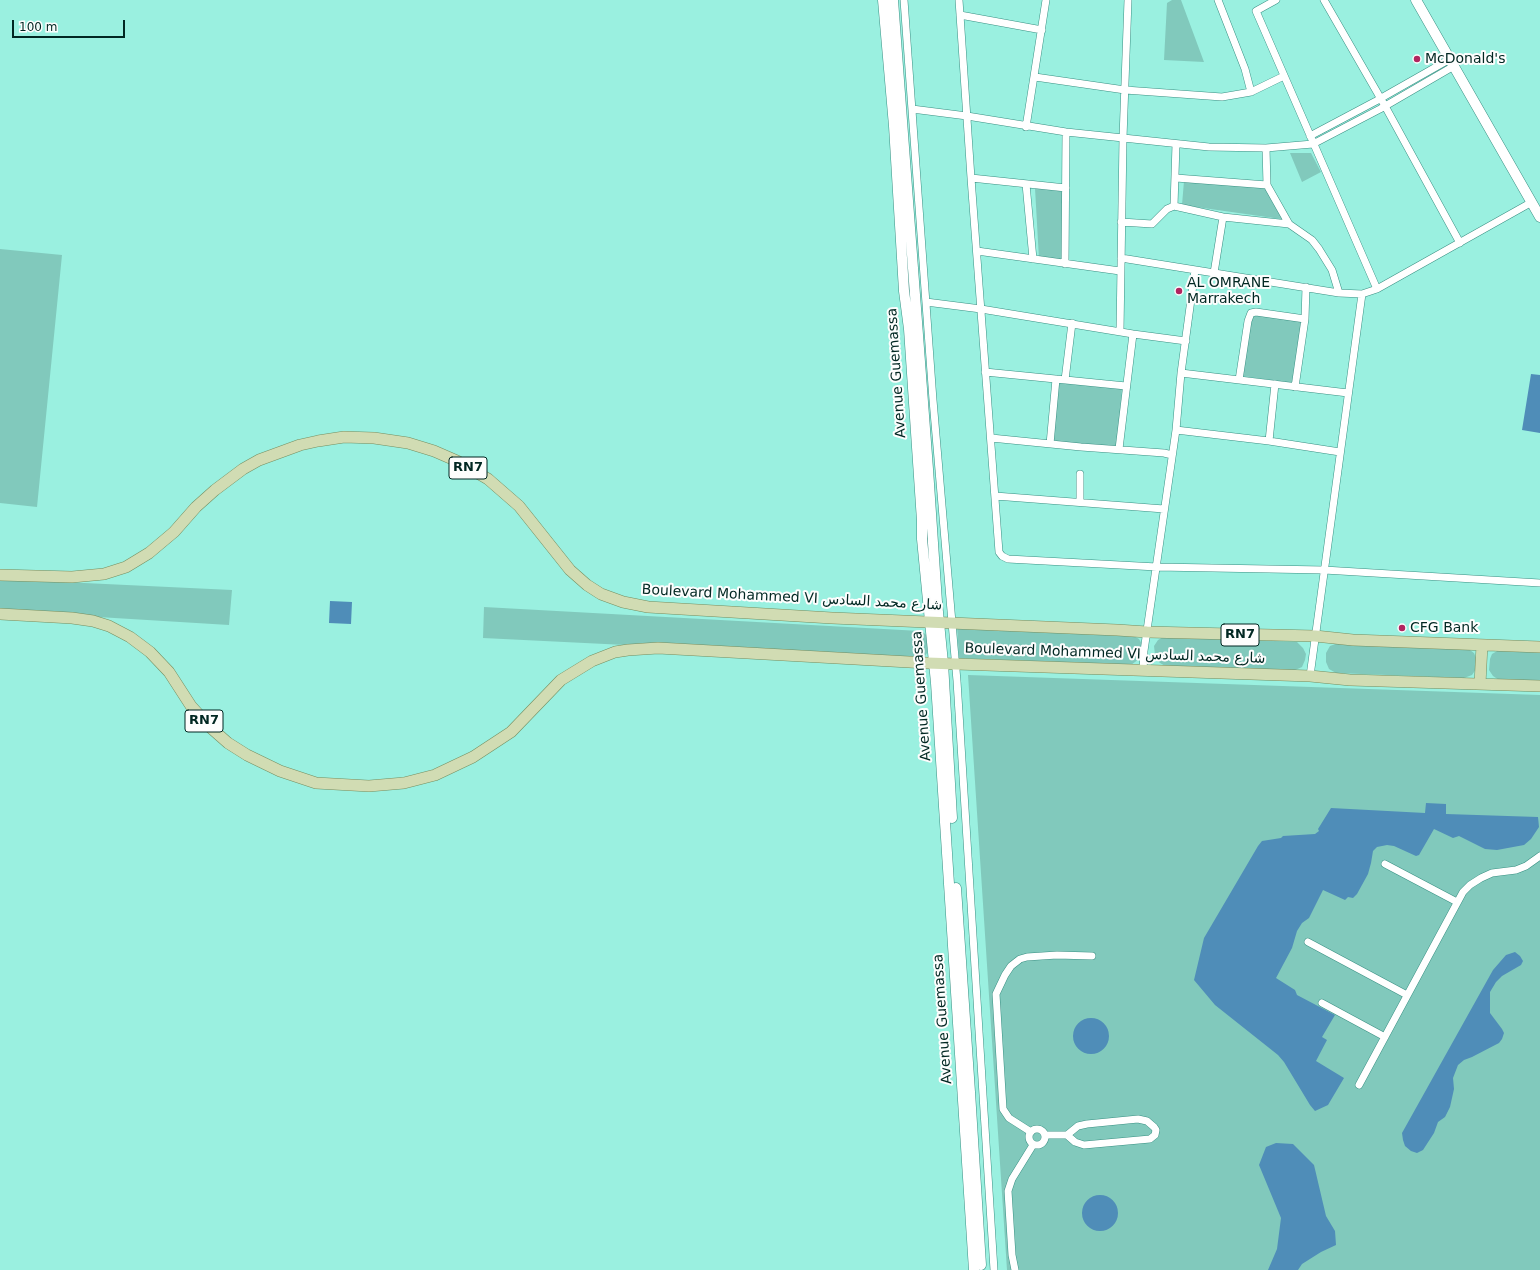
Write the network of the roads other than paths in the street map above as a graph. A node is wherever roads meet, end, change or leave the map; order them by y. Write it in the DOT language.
graph roads {
  1 [pos="884,0"];
  2 [pos="893,0"];
  3 [pos="904,0"];
  4 [pos="959,0"];
  5 [pos="1046,0"];
  6 [pos="1128,0"];
  7 [pos="1218,0"];
  8 [pos="1276,0"];
  9 [pos="1324,0"];
  10 [pos="1416,0"];
  11 [pos="960,15"];
  12 [pos="1042,30"];
  13 [pos="1452,63"];
  14 [pos="1284,76"];
  15 [pos="1035,77"];
  16 [pos="1125,90"];
  17 [pos="1251,92"];
  18 [pos="1380,99"];
  19 [pos="1385,106"];
  20 [pos="912,109"];
  21 [pos="967,116"];
  22 [pos="1026,127"];
  23 [pos="1066,132"];
  24 [pos="1310,136"];
  25 [pos="1123,138"];
  26 [pos="1176,144"];
  27 [pos="1313,144"];
  28 [pos="1266,148"];
  29 [pos="971,178"];
  30 [pos="1176,178"];
  31 [pos="1026,184"];
  32 [pos="1267,185"];
  33 [pos="1066,188"];
  34 [pos="1532,202"];
  35 [pos="1174,206"];
  36 [pos="1223,217"];
  37 [pos="1540,217"];
  38 [pos="1121,222"];
  39 [pos="1289,224"];
  40 [pos="1460,243"];
  41 [pos="977,251"];
  42 [pos="1121,258"];
  43 [pos="1033,259"];
  44 [pos="1065,264"];
  45 [pos="1195,270"];
  46 [pos="1120,271"];
  47 [pos="1214,273"];
  48 [pos="1306,287"];
  49 [pos="1377,290"];
  50 [pos="1339,293"];
  51 [pos="1362,294"];
  52 [pos="926,302"];
  53 [pos="981,309"];
  54 [pos="1304,319"];
  55 [pos="1072,323"];
  56 [pos="1120,331"];
  57 [pos="1133,334"];
  58 [pos="1186,341"];
  59 [pos="985,372"];
  60 [pos="1181,373"];
  61 [pos="1056,379"];
  62 [pos="1065,380"];
  63 [pos="1239,380"];
  64 [pos="1275,384"];
  65 [pos="1126,386"];
  66 [pos="1295,387"];
  67 [pos="1348,393"];
  68 [pos="1176,430"];
  69 [pos="991,438"];
  70 [pos="1269,441"];
  71 [pos="1050,444"];
  72 [pos="1119,449"];
  73 [pos="1340,452"];
  74 [pos="1172,455"];
  75 [pos="1080,474"];
  76 [pos="995,496"];
  77 [pos="1080,502"];
  78 [pos="1164,509"];
  79 [pos="1157,567"];
  80 [pos="1324,570"];
  81 [pos="0,575"];
  82 [pos="1540,583"];
  83 [pos="0,614"];
  84 [pos="935,622"];
  85 [pos="952,623"];
  86 [pos="1147,632"];
  87 [pos="1315,636"];
  88 [pos="1482,645"];
  89 [pos="1540,647"];
  90 [pos="938,663"];
  91 [pos="956,664"];
  92 [pos="1143,671"];
  93 [pos="1310,676"];
  94 [pos="1480,684"];
  95 [pos="1540,686"];
  96 [pos="1540,856"];
  97 [pos="1384,864"];
  98 [pos="1456,902"];
  99 [pos="1308,942"];
  100 [pos="1092,956"];
  101 [pos="1407,995"];
  102 [pos="1322,1003"];
  103 [pos="1385,1037"];
  104 [pos="1359,1085"];
  105 [pos="1031,1132"];
  106 [pos="1046,1135"];
  107 [pos="1067,1135"];
  108 [pos="1034,1145"];
  109 [pos="974,1270"];
  110 [pos="981,1270"];
  111 [pos="994,1270"];
  112 [pos="1015,1270"];
  1 -- 84 [label="main road, Avenue Guemassa"];
  2 -- 84 [label="main road, Avenue Guemassa"];
  3 -- 20 [label="street"];
  4 -- 11 [label="street"];
  5 -- 12 [label="street"];
  6 -- 16 [label="street"];
  7 -- 17 [label="street"];
  8 -- 14 [label="street"];
  9 -- 18 [label="street"];
  10 -- 13 [label="main road"];
  11 -- 12 [label="street"];
  11 -- 21 [label="street"];
  12 -- 15 [label="street"];
  13 -- 18 [label="street"];
  13 -- 19 [label="street"];
  13 -- 34 [label="main road"];
  14 -- 17 [label="street"];
  14 -- 24 [label="street"];
  15 -- 16 [label="street"];
  15 -- 22 [label="street"];
  16 -- 17 [label="street"];
  16 -- 25 [label="street"];
  18 -- 19 [label="street"];
  18 -- 24 [label="street"];
  19 -- 27 [label="street"];
  19 -- 40 [label="street"];
  20 -- 21 [label="street"];
  20 -- 52 [label="street"];
  21 -- 22 [label="street"];
  21 -- 29 [label="street"];
  22 -- 23 [label="street"];
  23 -- 25 [label="street"];
  23 -- 33 [label="street"];
  24 -- 27 [label="street"];
  25 -- 26 [label="street"];
  25 -- 38 [label="street"];
  26 -- 28 [label="street"];
  26 -- 30 [label="street"];
  27 -- 28 [label="street"];
  27 -- 49 [label="street"];
  28 -- 32 [label="street"];
  29 -- 31 [label="street"];
  29 -- 41 [label="street"];
  30 -- 32 [label="street"];
  30 -- 35 [label="street"];
  31 -- 33 [label="street"];
  31 -- 43 [label="street"];
  32 -- 39 [label="street"];
  33 -- 44 [label="street"];
  34 -- 37 [label="main road"];
  34 -- 40 [label="street"];
  35 -- 36 [label="street"];
  35 -- 38 [label="street"];
  36 -- 39 [label="street"];
  36 -- 47 [label="street"];
  38 -- 42 [label="street"];
  39 -- 50 [label="street"];
  40 -- 49 [label="street"];
  41 -- 43 [label="street"];
  41 -- 53 [label="street"];
  42 -- 45 [label="street"];
  42 -- 46 [label="street"];
  43 -- 44 [label="street"];
  44 -- 46 [label="street"];
  45 -- 47 [label="street"];
  45 -- 58 [label="street"];
  46 -- 56 [label="street"];
  47 -- 48 [label="street"];
  48 -- 50 [label="street"];
  48 -- 54 [label="street"];
  49 -- 51 [label="street"];
  50 -- 51 [label="street"];
  51 -- 67 [label="street"];
  52 -- 53 [label="street"];
  52 -- 85 [label="street"];
  53 -- 55 [label="street"];
  53 -- 59 [label="street"];
  54 -- 63 [label="street"];
  54 -- 66 [label="street"];
  55 -- 56 [label="street"];
  55 -- 62 [label="street"];
  56 -- 57 [label="street"];
  57 -- 58 [label="street"];
  57 -- 65 [label="street"];
  58 -- 60 [label="street"];
  59 -- 61 [label="street"];
  59 -- 69 [label="street"];
  60 -- 63 [label="street"];
  60 -- 68 [label="street"];
  61 -- 62 [label="street"];
  61 -- 71 [label="street"];
  62 -- 65 [label="street"];
  63 -- 64 [label="street"];
  64 -- 66 [label="street"];
  64 -- 70 [label="street"];
  65 -- 72 [label="street"];
  66 -- 67 [label="street"];
  67 -- 73 [label="street"];
  68 -- 70 [label="street"];
  68 -- 74 [label="street"];
  69 -- 71 [label="street"];
  69 -- 76 [label="street"];
  70 -- 73 [label="street"];
  71 -- 72 [label="street"];
  72 -- 74 [label="street"];
  73 -- 80 [label="street"];
  74 -- 78 [label="street"];
  75 -- 77 [label="street"];
  76 -- 77 [label="street"];
  76 -- 79 [label="street"];
  77 -- 78 [label="street"];
  78 -- 79 [label="street"];
  79 -- 80 [label="street"];
  79 -- 86 [label="street"];
  80 -- 82 [label="street"];
  80 -- 87 [label="street"];
  81 -- 84 [label="main road, Boulevard Mohammed VI شارع محمد السادس / RN7"];
  83 -- 90 [label="main road, Boulevard Mohammed VI شارع محمد السادس / RN7"];
  84 -- 85 [label="main road, Boulevard Mohammed VI شارع محمد السادس / RN7"];
  84 -- 90 [label="main road, Avenue Guemassa"];
  85 -- 86 [label="main road, Boulevard Mohammed VI شارع محمد السادس / RN7"];
  85 -- 91 [label="street"];
  86 -- 87 [label="main road, Boulevard Mohammed VI شارع محمد السادس / RN7"];
  86 -- 92 [label="street"];
  87 -- 88 [label="main road, Boulevard Mohammed VI شارع محمد السادس / RN7"];
  87 -- 93 [label="street"];
  88 -- 89 [label="main road, Boulevard Mohammed VI شارع محمد السادس / RN7"];
  88 -- 94 [label="main road"];
  90 -- 91 [label="main road, Boulevard Mohammed VI شارع محمد السادس / RN7"];
  90 -- 109 [label="main road, Avenue Guemassa"];
  90 -- 110 [label="main road, Avenue Guemassa"];
  91 -- 92 [label="main road, Boulevard Mohammed VI شارع محمد السادس / RN7"];
  91 -- 111 [label="street"];
  92 -- 93 [label="main road, Boulevard Mohammed VI شارع محمد السادس / RN7"];
  93 -- 94 [label="main road, Boulevard Mohammed VI شارع محمد السادس / RN7"];
  94 -- 95 [label="main road, Boulevard Mohammed VI شارع محمد السادس / RN7"];
  96 -- 98 [label="street"];
  97 -- 98 [label="street"];
  98 -- 101 [label="street"];
  99 -- 101 [label="street"];
  100 -- 105 [label="street"];
  101 -- 103 [label="street"];
  102 -- 103 [label="street"];
  103 -- 104 [label="street"];
  105 -- 106 [label="street"];
  105 -- 108 [label="street"];
  106 -- 107 [label="street"];
  106 -- 108 [label="street"];
  107 -- 107 [label="street"];
  108 -- 112 [label="street"];
}
